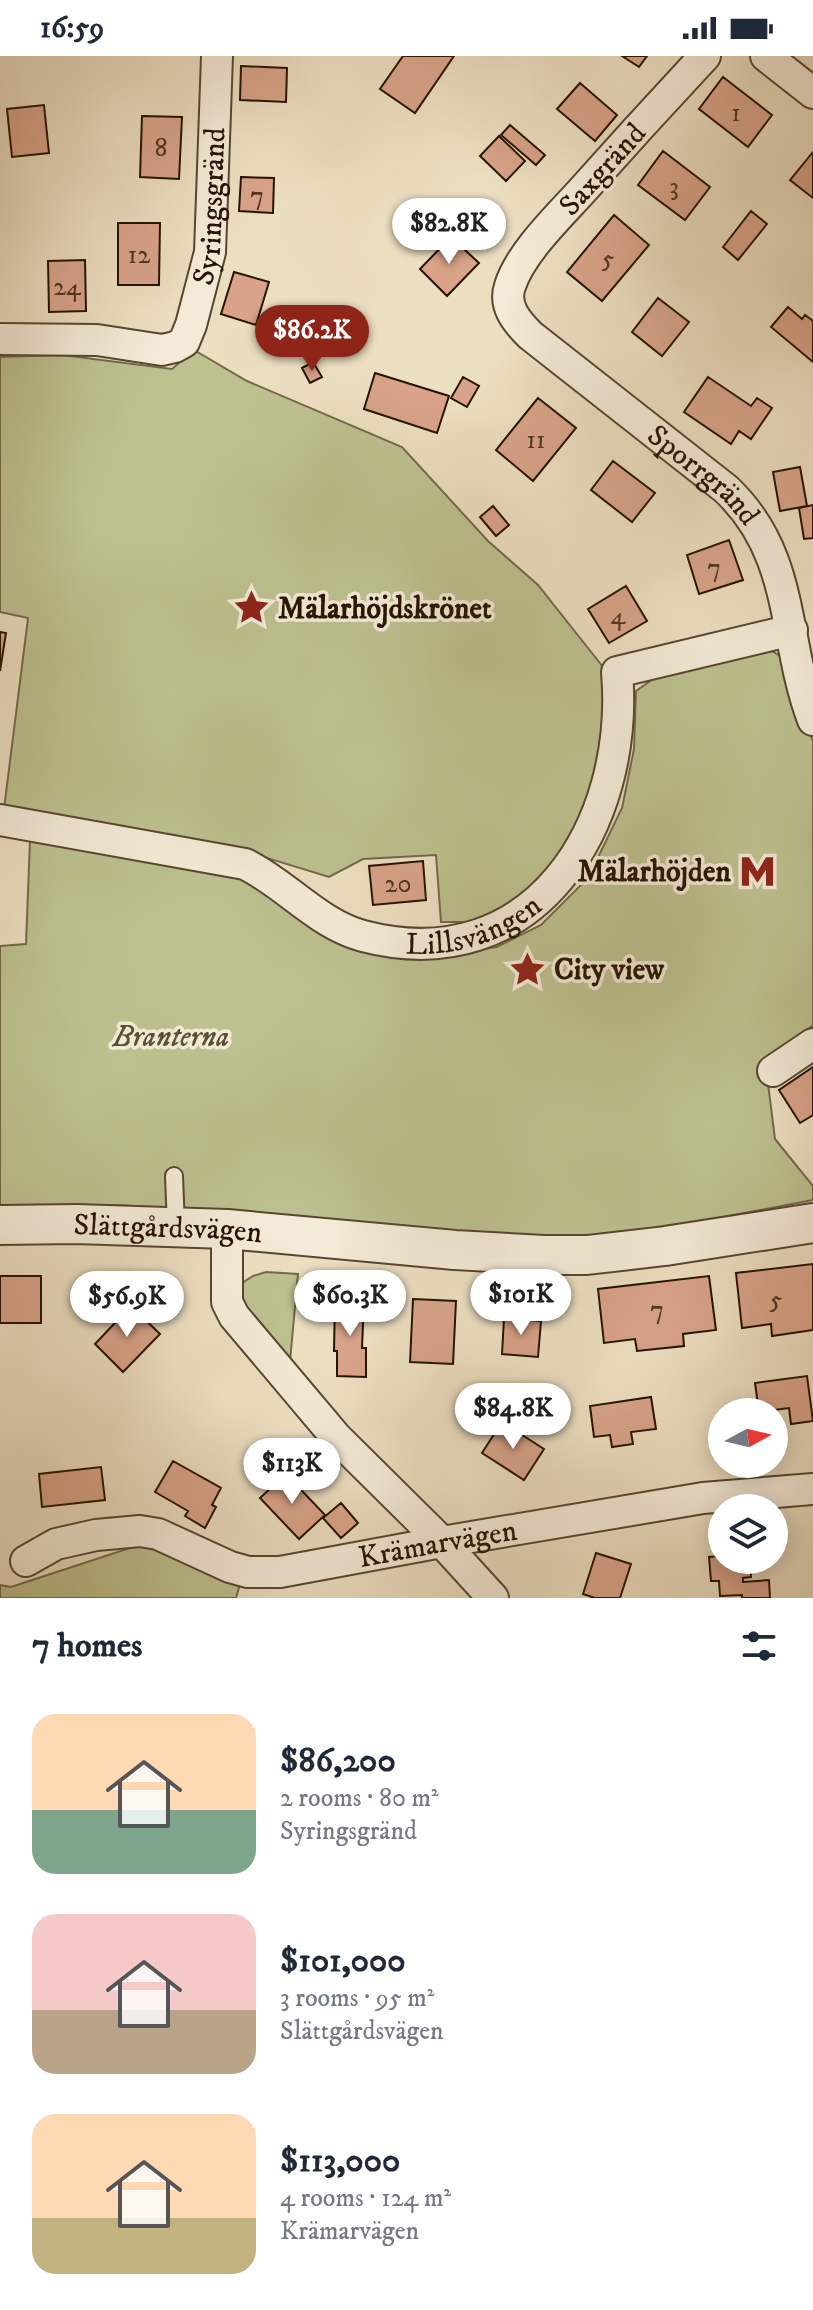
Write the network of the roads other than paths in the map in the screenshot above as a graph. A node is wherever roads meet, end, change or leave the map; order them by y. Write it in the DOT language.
graph roads {
  1 [pos="217,56"];
  2 [pos="705,56"];
  3 [pos="766,56"];
  4 [pos="813,93"];
  5 [pos="509,288"];
  6 [pos="0,339"];
  7 [pos="792,630"];
  8 [pos="805,664"];
  9 [pos="813,720"];
  10 [pos="0,820"];
  11 [pos="813,1044"];
  12 [pos="773,1071"];
  13 [pos="174,1176"];
  14 [pos="813,1223"];
  15 [pos="0,1225"];
  16 [pos="176,1226"];
  17 [pos="227,1229"];
  18 [pos="813,1489"];
  19 [pos="442,1542"];
  20 [pos="26,1561"];
  21 [pos="493,1598"];
  1 -- 6 [label="street, Syringsgränd"];
  2 -- 5 [label="street, Saxgränd"];
  3 -- 4 [label="street"];
  5 -- 7 [label="street, Sporrgränd"];
  7 -- 8 [label="street, Sporrgränd"];
  7 -- 10 [label="street, Lillsvängen"];
  8 -- 9 [label="street, Sporrgränd"];
  11 -- 12 [label="street"];
  13 -- 16 [label="lane"];
  14 -- 17 [label="street, Slättgårdsvägen"];
  15 -- 16 [label="street, Slättgårdsvägen"];
  16 -- 17 [label="street, Slättgårdsvägen"];
  17 -- 19 [label="street"];
  18 -- 19 [label="street, Krämarvägen"];
  19 -- 20 [label="street, Krämarvägen"];
  19 -- 21 [label="street"];
}
